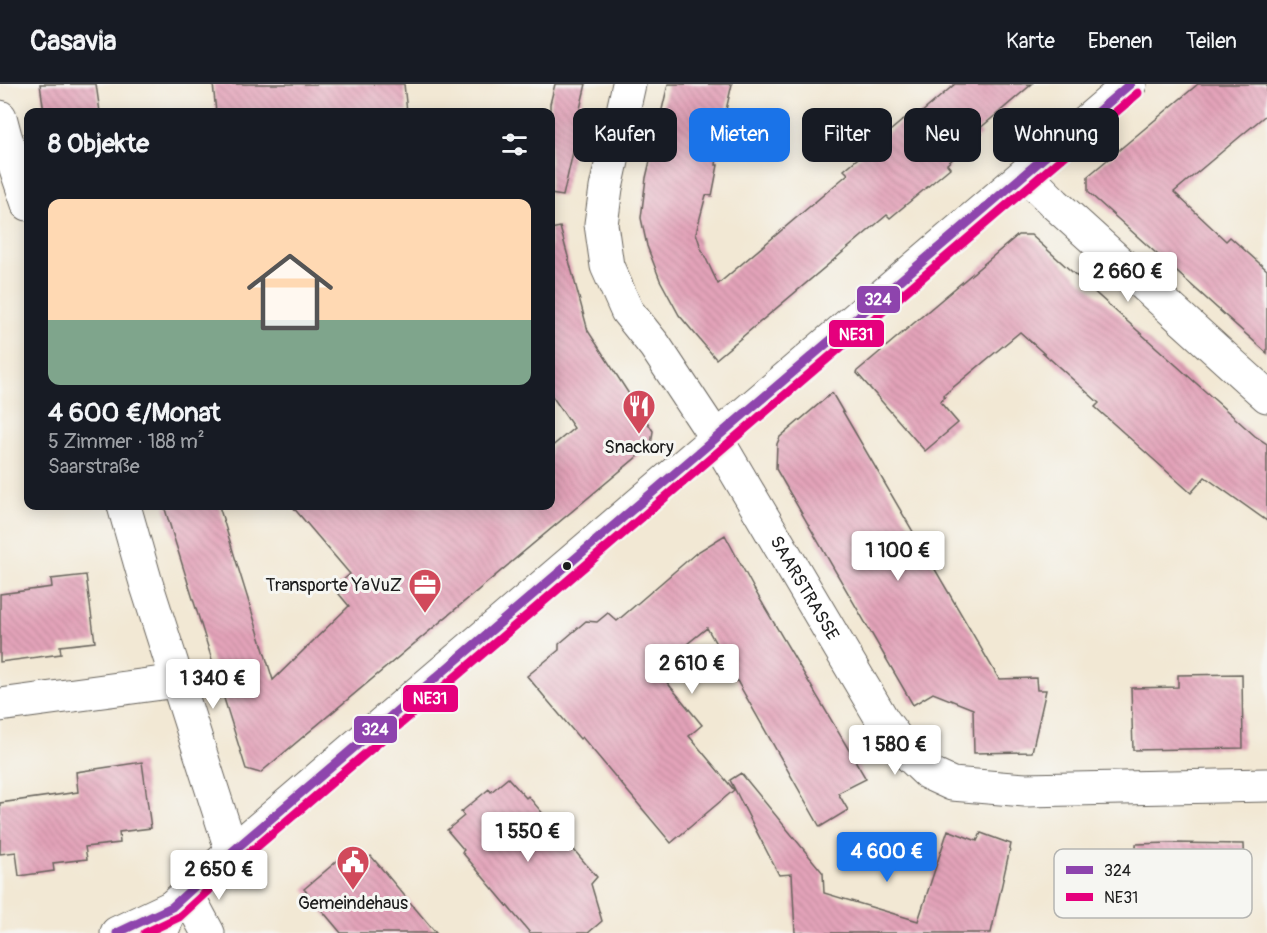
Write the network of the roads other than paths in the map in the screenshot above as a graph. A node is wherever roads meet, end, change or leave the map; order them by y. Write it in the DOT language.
graph roads {
  1 [pos="629,84"];
  2 [pos="1130,84"];
  3 [pos="0,117"];
  4 [pos="1025,174"];
  5 [pos="24,192"];
  6 [pos="1267,396"];
  7 [pos="716,438"];
  8 [pos="125,510"];
  9 [pos="177,681"];
  10 [pos="0,705"];
  11 [pos="1267,785"];
  12 [pos="232,852"];
  13 [pos="173,911"];
  14 [pos="117,933"];
  15 [pos="208,933"];
  1 -- 7 [label="street, SAARSTRASSE"];
  2 -- 4 [label="street"];
  3 -- 5 [label="street"];
  4 -- 6 [label="street"];
  4 -- 7 [label="street"];
  7 -- 11 [label="street, SAARSTRASSE"];
  7 -- 12 [label="street"];
  8 -- 9 [label="street"];
  9 -- 10 [label="street"];
  9 -- 12 [label="street"];
  12 -- 13 [label="street"];
  13 -- 14 [label="street"];
  13 -- 15 [label="street"];
}
